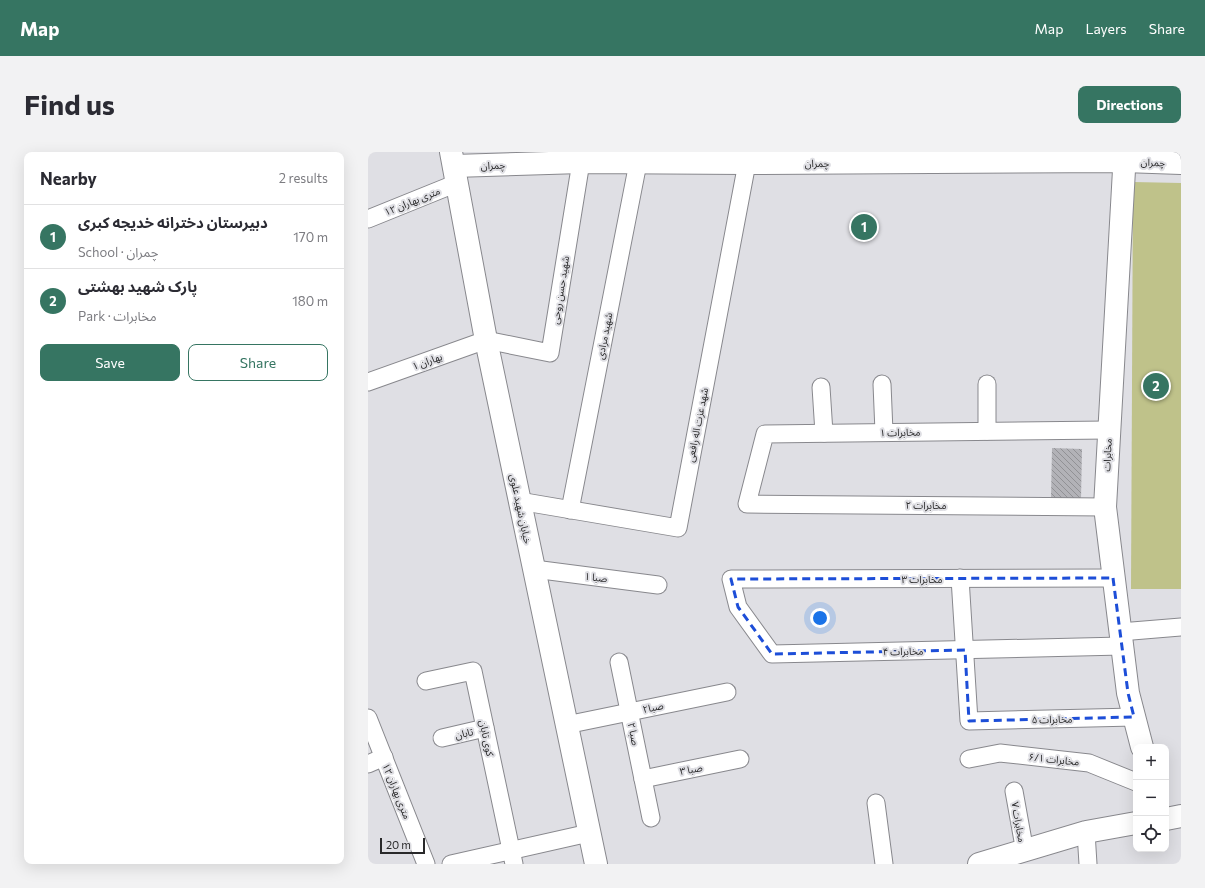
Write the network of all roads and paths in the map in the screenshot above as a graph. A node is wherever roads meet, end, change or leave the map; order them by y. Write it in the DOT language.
graph roads {
  1 [pos="818,157"];
  2 [pos="1124,157"];
  3 [pos="746,158"];
  4 [pos="581,162"];
  5 [pos="638,163"];
  6 [pos="1181,163"];
  7 [pos="454,167"];
  8 [pos="368,219"];
  9 [pos="486,340"];
  10 [pos="368,382"];
  11 [pos="882,384"];
  12 [pos="987,384"];
  13 [pos="821,387"];
  14 [pos="1108,430"];
  15 [pos="987,431"];
  16 [pos="884,432"];
  17 [pos="824,433"];
  18 [pos="519,501"];
  19 [pos="747,504"];
  20 [pos="1105,507"];
  21 [pos="570,510"];
  22 [pos="534,569"];
  23 [pos="960,578"];
  24 [pos="1113,578"];
  25 [pos="731,579"];
  26 [pos="658,585"];
  27 [pos="1181,627"];
  28 [pos="1121,639"];
  29 [pos="965,650"];
  30 [pos="618,662"];
  31 [pos="426,681"];
  32 [pos="727,692"];
  33 [pos="629,712"];
  34 [pos="1134,717"];
  35 [pos="368,718"];
  36 [pos="566,725"];
  37 [pos="485,728"];
  38 [pos="442,738"];
  39 [pos="1141,744"];
  40 [pos="384,757"];
  41 [pos="740,759"];
  42 [pos="969,759"];
  43 [pos="368,764"];
  44 [pos="643,779"];
  45 [pos="1133,781"];
  46 [pos="1014,791"];
  47 [pos="876,803"];
  48 [pos="1181,816"];
  49 [pos="651,818"];
  50 [pos="1169,818"];
  51 [pos="1133,824"];
  52 [pos="1086,832"];
  53 [pos="589,833"];
  54 [pos="1025,852"];
  55 [pos="512,858"];
  56 [pos="426,864"];
  57 [pos="451,864"];
  58 [pos="596,864"];
  59 [pos="884,864"];
  60 [pos="979,864"];
  61 [pos="1088,864"];
  1 -- 2 [label="main road, چمران"];
  1 -- 3 [label="main road, چمران"];
  2 -- 6 [label="main road, چمران"];
  2 -- 14 [label="main road, مخابرات"];
  3 -- 5 [label="main road, چمران"];
  3 -- 21 [label="street, شهد عزت اله رافعی"];
  4 -- 5 [label="main road, چمران"];
  4 -- 7 [label="main road, چمران"];
  4 -- 9 [label="street, شهید حسن روحی"];
  5 -- 21 [label="street, شهید مرادی"];
  7 -- 8 [label="street, ۱۲ متری بهاران"];
  7 -- 9 [label="main road, خیابان شهید علوی"];
  9 -- 10 [label="street, بهاران ۱"];
  9 -- 18 [label="main road, خیابان شهید علوی"];
  11 -- 16 [label="street"];
  12 -- 15 [label="street"];
  13 -- 17 [label="street"];
  14 -- 15 [label="street, مخابرات ۱"];
  14 -- 20 [label="main road, مخابرات"];
  15 -- 16 [label="street, مخابرات ۱"];
  16 -- 17 [label="street, مخابرات ۱"];
  17 -- 19 [label="street, مخابرات ۱"];
  18 -- 21 [label="street, شهد عزت اله رافعی"];
  18 -- 22 [label="main road, خیابان شهید علوی"];
  19 -- 20 [label="street, مخابرات ۲"];
  20 -- 24 [label="main road, مخابرات"];
  22 -- 26 [label="street, صبا ۱"];
  22 -- 36 [label="main road, خیابان شهید علوی"];
  23 -- 24 [label="street, مخابرات ۳"];
  23 -- 25 [label="street, مخابرات ۳"];
  23 -- 29 [label="street"];
  24 -- 28 [label="main road, مخابرات"];
  25 -- 29 [label="street, مخابرات ۴"];
  27 -- 28 [label="street, مخابرات ۴"];
  28 -- 29 [label="street, مخابرات ۴"];
  28 -- 34 [label="main road, مخابرات"];
  29 -- 34 [label="street, مخابرات ۵"];
  30 -- 33 [label="street, صبا۲"];
  31 -- 37 [label="street, کوی تابان"];
  32 -- 33 [label="street, صبا۲"];
  33 -- 36 [label="street, صبا ۲"];
  33 -- 44 [label="street, صبا ۲"];
  34 -- 39 [label="main road, مخابرات"];
  35 -- 40 [label="street, ۱۲ متری بهاران"];
  36 -- 53 [label="main road, خیابان شهید علوی"];
  37 -- 38 [label="street, تابان"];
  37 -- 55 [label="street, کوی تابان"];
  40 -- 43 [label="street"];
  40 -- 56 [label="street, ۱۲ متری بهاران"];
  41 -- 44 [label="street, صبا ۳"];
  42 -- 45 [label="street, مخابرات ۶/۱"];
  44 -- 49 [label="street, صبا ۲"];
  46 -- 54 [label="street, مخابرات ۷"];
  47 -- 59 [label="street"];
  48 -- 50 [label="main road"];
  51 -- 52 [label="main road"];
  52 -- 54 [label="main road"];
  52 -- 61 [label="street"];
  53 -- 55 [label="street"];
  53 -- 58 [label="main road, خیابان شهید علوی"];
  54 -- 60 [label="main road"];
  55 -- 57 [label="street"];
}
